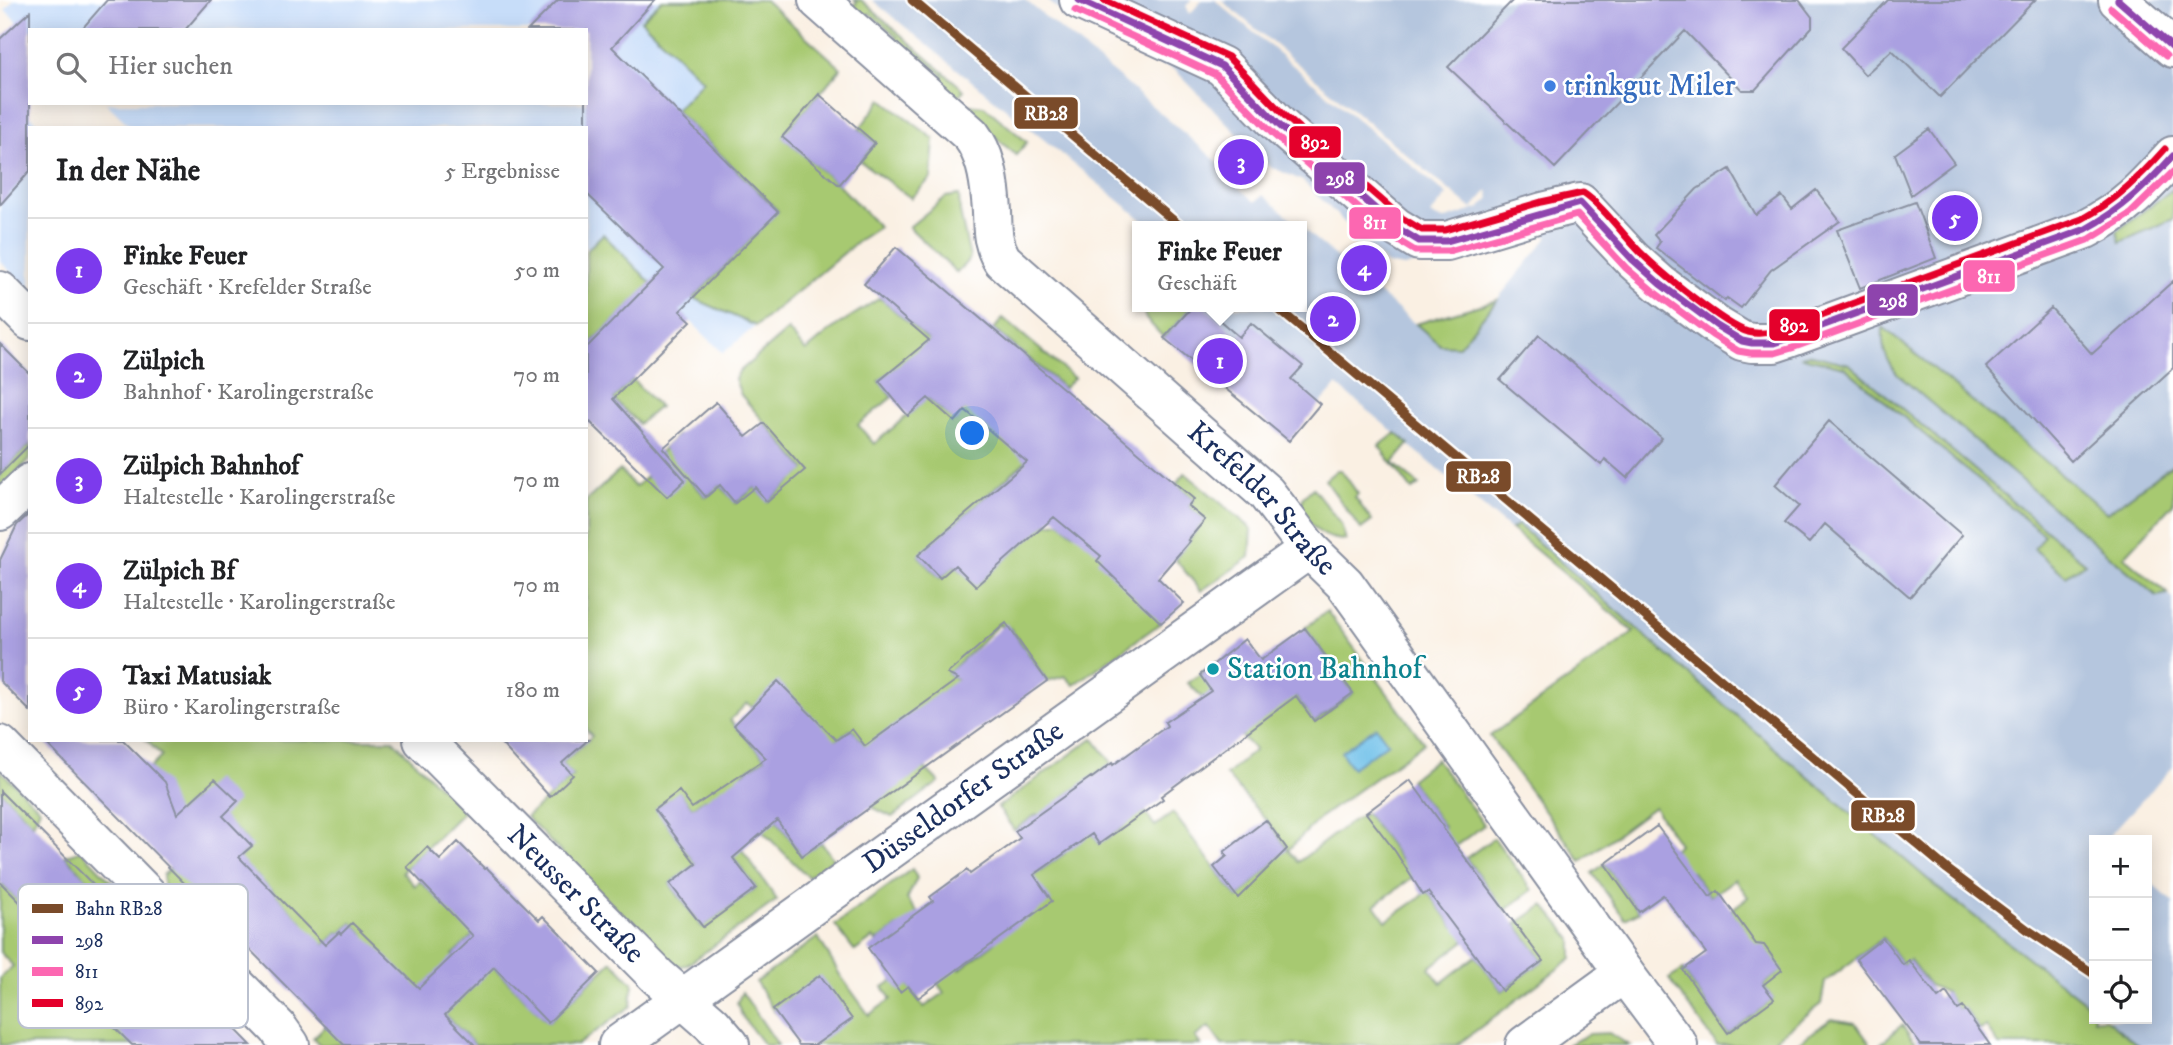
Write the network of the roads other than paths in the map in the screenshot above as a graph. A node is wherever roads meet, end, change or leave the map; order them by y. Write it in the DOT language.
graph roads {
  1 [pos="818,0"];
  2 [pos="1079,0"];
  3 [pos="2118,0"];
  4 [pos="2173,48"];
  5 [pos="2173,156"];
  6 [pos="0,292"];
  7 [pos="28,319"];
  8 [pos="28,485"];
  9 [pos="0,511"];
  10 [pos="1309,549"];
  11 [pos="425,742"];
  12 [pos="0,745"];
  13 [pos="137,884"];
  14 [pos="1624,974"];
  15 [pos="248,997"];
  16 [pos="682,999"];
  17 [pos="290,1045"];
  18 [pos="618,1045"];
  19 [pos="730,1045"];
  20 [pos="1525,1045"];
  21 [pos="1678,1045"];
  1 -- 10 [label="street, Krefelder Straße"];
  2 -- 5 [label="street"];
  3 -- 4 [label="street"];
  6 -- 7 [label="street"];
  8 -- 9 [label="street"];
  10 -- 14 [label="street, Krefelder Straße"];
  10 -- 16 [label="street, Düsseldorfer Straße"];
  11 -- 16 [label="street, Neusser Straße"];
  12 -- 13 [label="street"];
  14 -- 20 [label="street"];
  14 -- 21 [label="street, Krefelder Straße"];
  15 -- 17 [label="street"];
  16 -- 18 [label="street, Düsseldorfer Straße"];
  16 -- 19 [label="street, Neusser Straße"];
}
